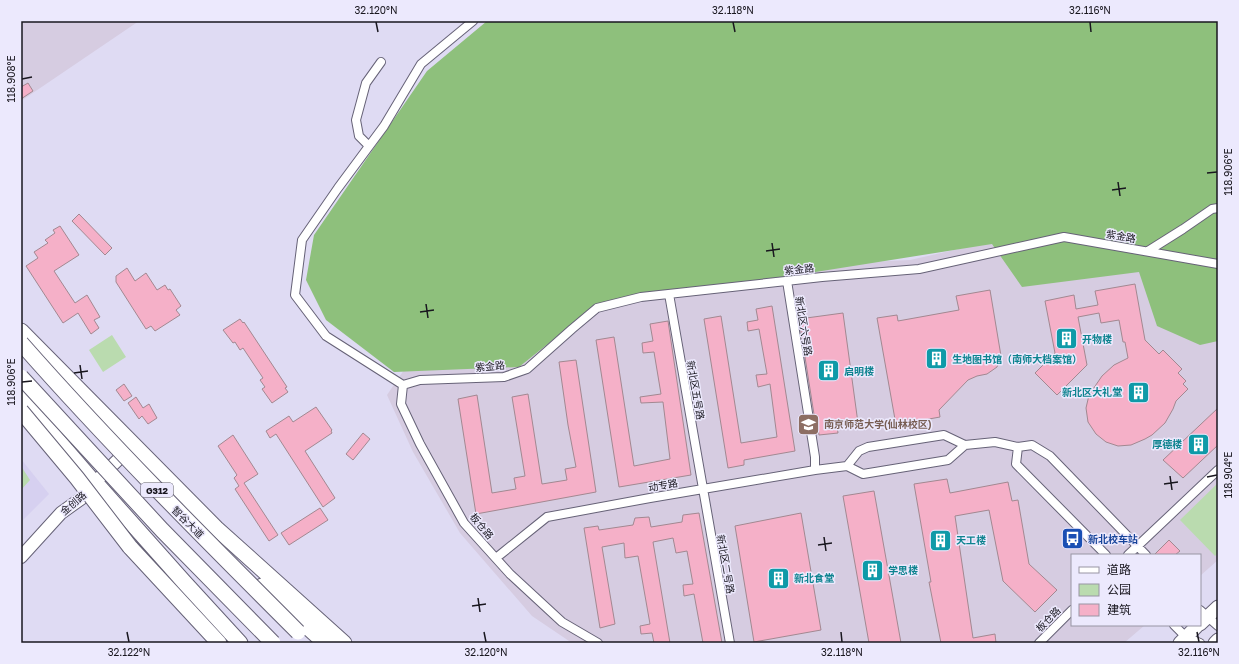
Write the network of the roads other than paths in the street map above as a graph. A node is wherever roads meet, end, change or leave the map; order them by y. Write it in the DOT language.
graph roads {
  1 [pos="473,21"];
  2 [pos="381,62"];
  3 [pos="369,146"];
  4 [pos="1218,208"];
  5 [pos="1148,251"];
  6 [pos="1218,264"];
  7 [pos="787,281"];
  8 [pos="669,294"];
  9 [pos="21,331"];
  10 [pos="21,336"];
  11 [pos="21,343"];
  12 [pos="21,377"];
  13 [pos="403,385"];
  14 [pos="21,396"];
  15 [pos="21,411"];
  16 [pos="966,445"];
  17 [pos="1018,447"];
  18 [pos="126,452"];
  19 [pos="847,466"];
  20 [pos="815,470"];
  21 [pos="1218,470"];
  22 [pos="95,482"];
  23 [pos="702,489"];
  24 [pos="1137,546"];
  25 [pos="130,547"];
  26 [pos="1105,554"];
  27 [pos="1129,554"];
  28 [pos="1145,554"];
  29 [pos="21,557"];
  30 [pos="496,558"];
  31 [pos="1218,607"];
  32 [pos="1071,611"];
  33 [pos="1201,619"];
  34 [pos="1175,626"];
  35 [pos="1195,626"];
  36 [pos="1218,626"];
  37 [pos="326,628"];
  38 [pos="1183,640"];
  39 [pos="1218,640"];
  40 [pos="206,643"];
  41 [pos="219,643"];
  42 [pos="240,643"];
  43 [pos="273,643"];
  44 [pos="310,643"];
  45 [pos="325,643"];
  46 [pos="344,643"];
  47 [pos="351,643"];
  48 [pos="598,643"];
  49 [pos="730,643"];
  50 [pos="1039,643"];
  51 [pos="1200,643"];
  52 [pos="1215,643"];
  1 -- 3 [label="street"];
  2 -- 3 [label="street"];
  3 -- 13 [label="street"];
  4 -- 5 [label="street"];
  5 -- 6 [label="street, 紫金路"];
  5 -- 7 [label="street, 紫金路"];
  7 -- 8 [label="street, 紫金路"];
  7 -- 20 [label="street, 新北区六号路"];
  8 -- 13 [label="street, 紫金路"];
  8 -- 23 [label="street, 新北区五号路"];
  9 -- 37 [label="highway"];
  10 -- 18 [label="main road"];
  11 -- 44 [label="highway, 智谷大道 / G312, bridge"];
  12 -- 43 [label="highway, G312, bridge"];
  13 -- 30 [label="street, 板仓路"];
  14 -- 22 [label="main road"];
  15 -- 25 [label="highway, bridge"];
  16 -- 17 [label="street"];
  16 -- 19 [label="street"];
  16 -- 19 [label="street"];
  17 -- 24 [label="street"];
  17 -- 26 [label="street"];
  18 -- 22 [label="street, 金创路"];
  18 -- 45 [label="highway"];
  19 -- 20 [label="street, 动专路"];
  20 -- 23 [label="street, 动专路"];
  21 -- 24 [label="street"];
  22 -- 29 [label="street, 金创路"];
  22 -- 42 [label="highway"];
  23 -- 30 [label="street, 动专路"];
  23 -- 49 [label="street, 新北区二号路"];
  24 -- 27 [label="street"];
  24 -- 28 [label="street"];
  25 -- 40 [label="highway"];
  25 -- 41 [label="highway"];
  30 -- 48 [label="street, 板仓路"];
  31 -- 33 [label="main road"];
  32 -- 50 [label="street, 板仓路"];
  33 -- 36 [label="street"];
  34 -- 38 [label="street"];
  35 -- 38 [label="main road"];
  37 -- 46 [label="highway"];
  37 -- 47 [label="highway"];
  38 -- 51 [label="street"];
  39 -- 52 [label="main road"];
}
